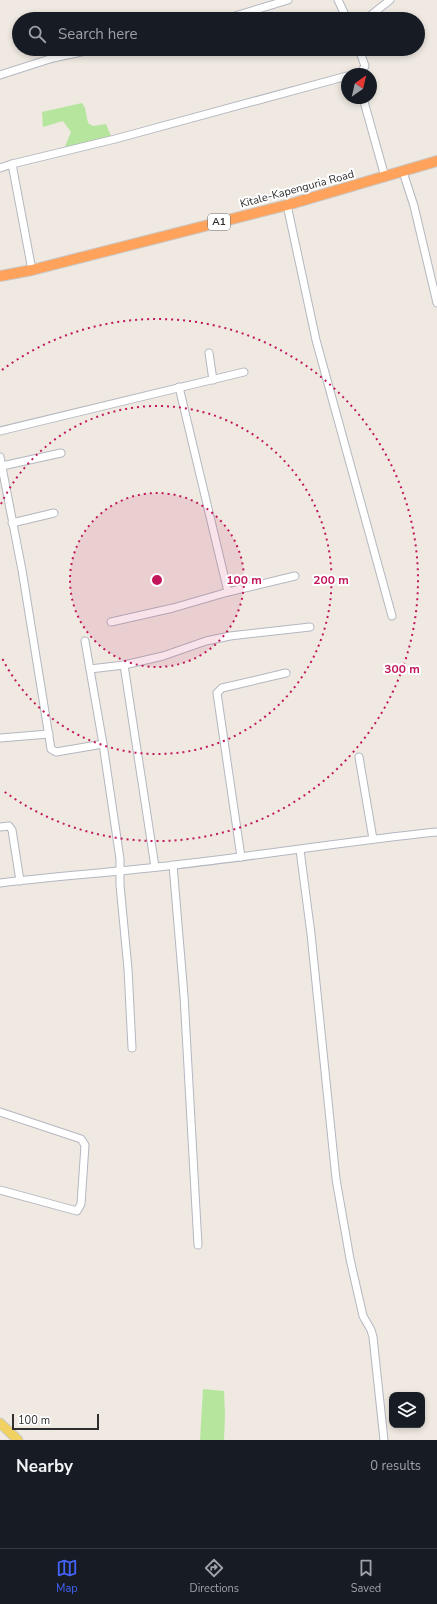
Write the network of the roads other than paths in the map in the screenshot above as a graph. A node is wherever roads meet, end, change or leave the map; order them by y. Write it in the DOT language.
graph roads {
  1 [pos="288,0"];
  2 [pos="338,0"];
  3 [pos="390,0"];
  4 [pos="248,12"];
  5 [pos="344,12"];
  6 [pos="375,12"];
  7 [pos="62,56"];
  8 [pos="361,56"];
  9 [pos="364,68"];
  10 [pos="0,75"];
  11 [pos="341,78"];
  12 [pos="365,104"];
  13 [pos="437,161"];
  14 [pos="12,164"];
  15 [pos="0,168"];
  16 [pos="403,172"];
  17 [pos="385,177"];
  18 [pos="287,205"];
  19 [pos="32,270"];
  20 [pos="0,276"];
  21 [pos="437,303"];
  22 [pos="209,353"];
  23 [pos="244,372"];
  24 [pos="213,380"];
  25 [pos="180,387"];
  26 [pos="0,431"];
  27 [pos="61,453"];
  28 [pos="0,456"];
  29 [pos="2,466"];
  30 [pos="54,513"];
  31 [pos="12,522"];
  32 [pos="295,576"];
  33 [pos="228,592"];
  34 [pos="392,616"];
  35 [pos="111,622"];
  36 [pos="310,627"];
  37 [pos="86,641"];
  38 [pos="124,664"];
  39 [pos="90,669"];
  40 [pos="286,673"];
  41 [pos="49,734"];
  42 [pos="0,738"];
  43 [pos="103,744"];
  44 [pos="359,758"];
  45 [pos="0,827"];
  46 [pos="437,832"];
  47 [pos="374,839"];
  48 [pos="300,850"];
  49 [pos="241,857"];
  50 [pos="174,865"];
  51 [pos="156,867"];
  52 [pos="119,871"];
  53 [pos="20,881"];
  54 [pos="0,883"];
  55 [pos="132,1048"];
  56 [pos="0,1112"];
  57 [pos="0,1190"];
  58 [pos="198,1245"];
  59 [pos="0,1423"];
  60 [pos="18,1440"];
  61 [pos="384,1440"];
  1 -- 4 [label="street"];
  2 -- 5 [label="street"];
  3 -- 6 [label="street"];
  7 -- 10 [label="street"];
  8 -- 9 [label="street"];
  11 -- 14 [label="street"];
  12 -- 17 [label="street"];
  13 -- 16 [label="highway, Kitale-Kapenguria Road / A1"];
  14 -- 15 [label="street"];
  14 -- 19 [label="street"];
  16 -- 17 [label="highway, Kitale-Kapenguria Road / A1"];
  16 -- 21 [label="street"];
  17 -- 18 [label="highway, Kitale-Kapenguria Road / A1"];
  18 -- 19 [label="highway, Kitale-Kapenguria Road / A1"];
  18 -- 34 [label="street"];
  19 -- 20 [label="highway, Kitale-Kapenguria Road / A1"];
  22 -- 24 [label="street"];
  23 -- 24 [label="street"];
  24 -- 25 [label="street"];
  25 -- 26 [label="street"];
  25 -- 33 [label="street"];
  27 -- 29 [label="street"];
  28 -- 29 [label="street"];
  29 -- 31 [label="street"];
  30 -- 31 [label="street"];
  31 -- 41 [label="street"];
  32 -- 33 [label="street"];
  33 -- 35 [label="street"];
  36 -- 38 [label="street"];
  37 -- 39 [label="street"];
  38 -- 39 [label="street"];
  38 -- 51 [label="street"];
  39 -- 43 [label="street"];
  40 -- 49 [label="street"];
  41 -- 42 [label="street"];
  41 -- 43 [label="street"];
  43 -- 52 [label="street"];
  44 -- 47 [label="street"];
  45 -- 53 [label="street"];
  46 -- 47 [label="street"];
  47 -- 48 [label="street"];
  48 -- 49 [label="street"];
  48 -- 61 [label="street"];
  49 -- 50 [label="street"];
  50 -- 51 [label="street"];
  50 -- 58 [label="street"];
  51 -- 52 [label="street"];
  52 -- 53 [label="street"];
  52 -- 55 [label="street"];
  53 -- 54 [label="street"];
  56 -- 57 [label="street"];
  59 -- 60 [label="main road"];
}
